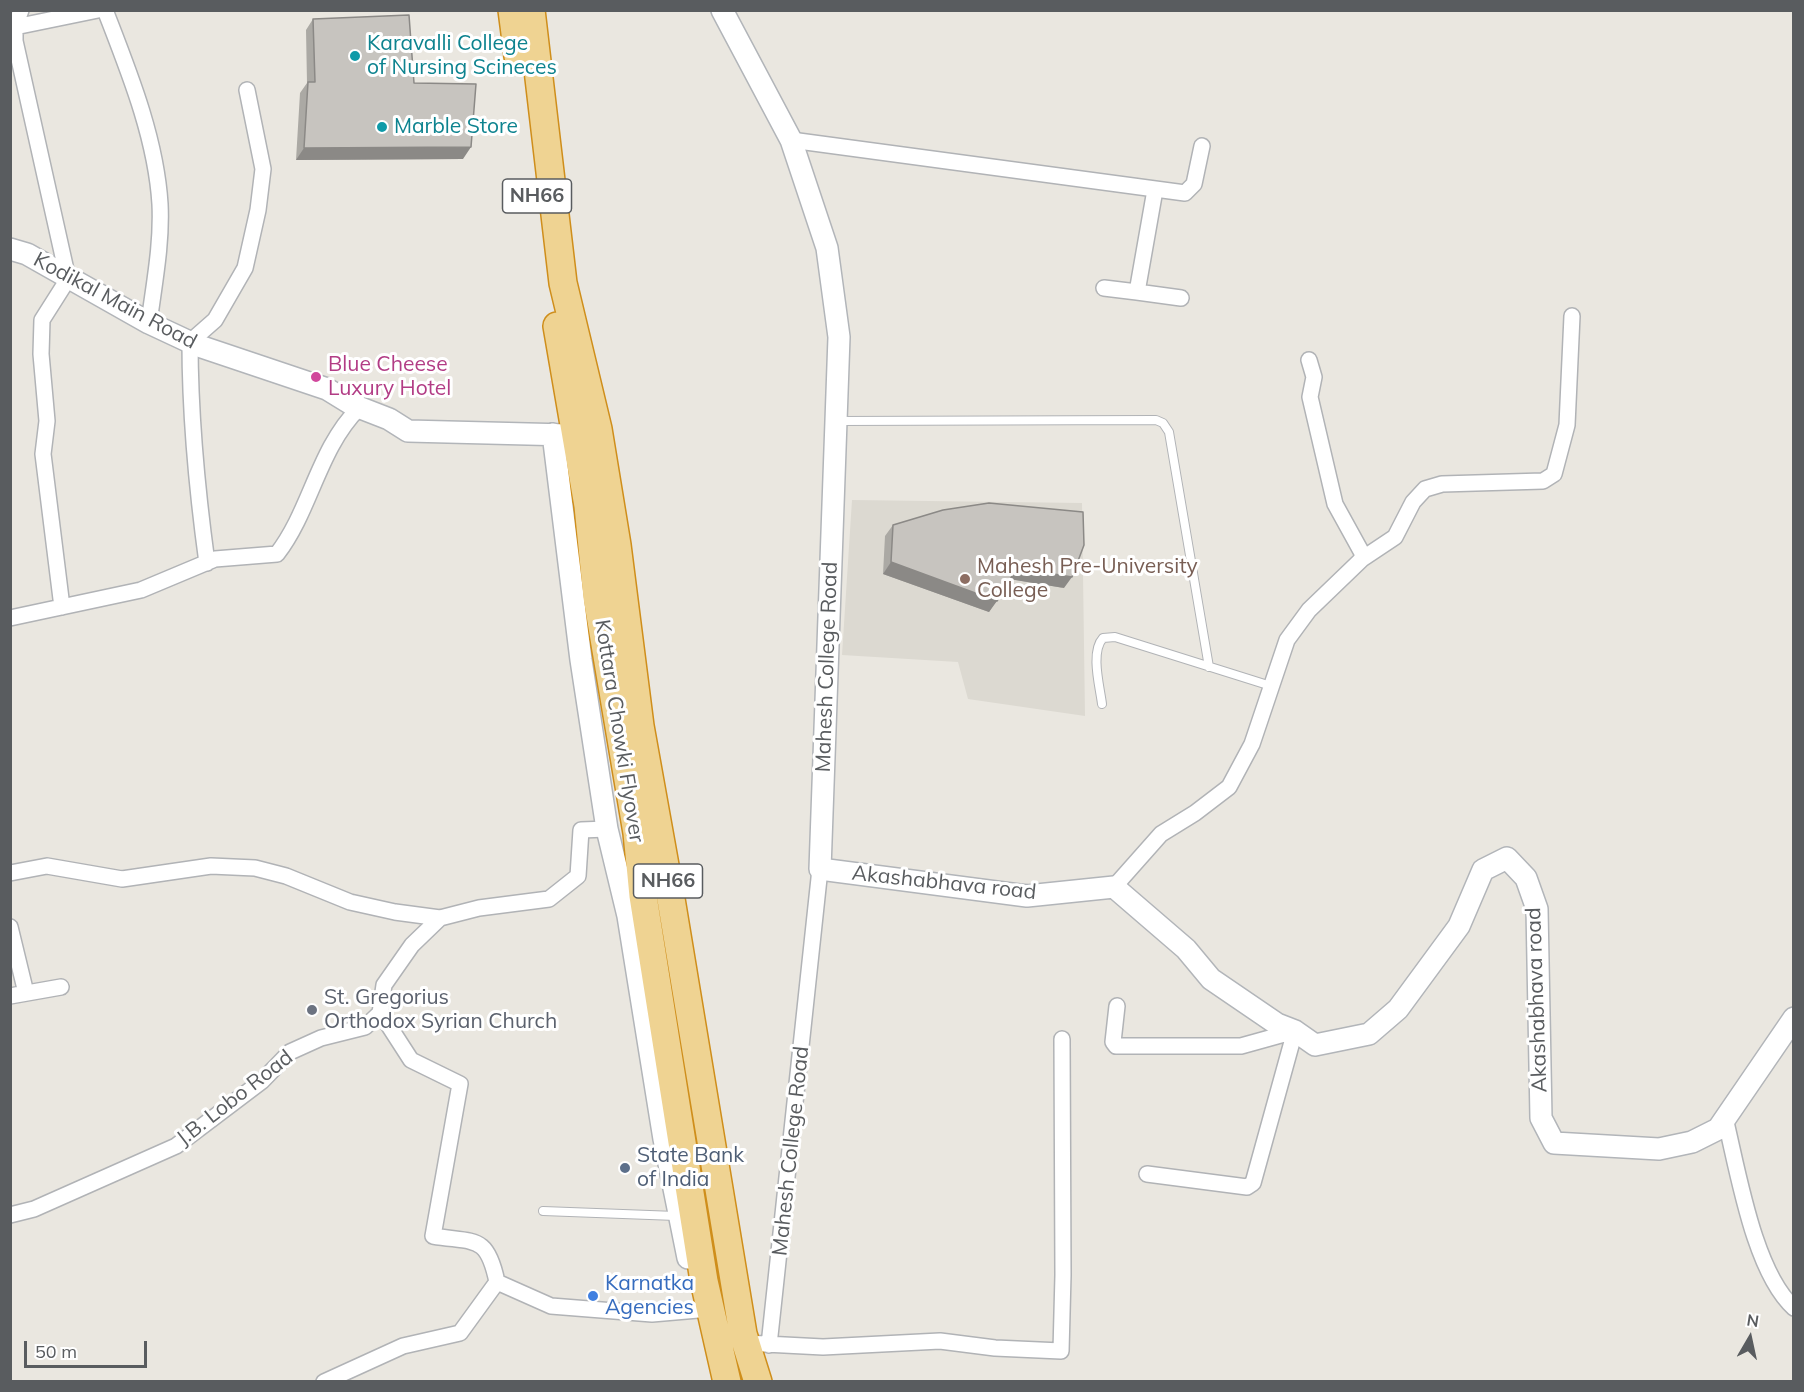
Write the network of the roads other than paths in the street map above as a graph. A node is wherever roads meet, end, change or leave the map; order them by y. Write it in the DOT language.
graph roads {
  1 [pos="21,10"];
  2 [pos="98,10"];
  3 [pos="105,10"];
  4 [pos="512,10"];
  5 [pos="531,10"];
  6 [pos="722,10"];
  7 [pos="15,27"];
  8 [pos="248,90"];
  9 [pos="791,140"];
  10 [pos="1202,146"];
  11 [pos="1155,190"];
  12 [pos="10,249"];
  13 [pos="68,279"];
  14 [pos="1104,288"];
  15 [pos="1137,292"];
  16 [pos="1181,298"];
  17 [pos="1572,316"];
  18 [pos="149,323"];
  19 [pos="190,342"];
  20 [pos="1309,360"];
  21 [pos="359,408"];
  22 [pos="836,421"];
  23 [pos="576,433"];
  24 [pos="1362,559"];
  25 [pos="207,563"];
  26 [pos="62,607"];
  27 [pos="10,618"];
  28 [pos="1209,667"];
  29 [pos="1271,686"];
  30 [pos="1102,705"];
  31 [pos="607,829"];
  32 [pos="820,869"];
  33 [pos="10,873"];
  34 [pos="1114,887"];
  35 [pos="440,918"];
  36 [pos="10,927"];
  37 [pos="61,987"];
  38 [pos="18,995"];
  39 [pos="1117,1006"];
  40 [pos="380,1012"];
  41 [pos="1794,1018"];
  42 [pos="1295,1031"];
  43 [pos="1062,1039"];
  44 [pos="1725,1118"];
  45 [pos="1147,1174"];
  46 [pos="543,1211"];
  47 [pos="10,1215"];
  48 [pos="679,1216"];
  49 [pos="497,1282"];
  50 [pos="1794,1308"];
  51 [pos="698,1310"];
  52 [pos="758,1344"];
  53 [pos="324,1382"];
  54 [pos="715,1382"];
  55 [pos="727,1382"];
  56 [pos="758,1382"];
  1 -- 7 [label="street"];
  2 -- 7 [label="street"];
  3 -- 18 [label="street"];
  4 -- 23 [label="highway, NH66"];
  5 -- 23 [label="highway, NH66"];
  6 -- 9 [label="street, Mahesh College Road"];
  7 -- 13 [label="street"];
  8 -- 19 [label="street"];
  9 -- 11 [label="street"];
  9 -- 22 [label="street, Mahesh College Road"];
  10 -- 11 [label="street"];
  11 -- 15 [label="street"];
  12 -- 13 [label="street, Kodikal Main Road"];
  13 -- 18 [label="street, Kodikal Main Road"];
  13 -- 26 [label="street"];
  14 -- 15 [label="street"];
  15 -- 16 [label="street"];
  17 -- 24 [label="street"];
  18 -- 19 [label="street, Kodikal Main Road"];
  19 -- 21 [label="street, Kodikal Main Road"];
  19 -- 25 [label="street"];
  20 -- 24 [label="street"];
  21 -- 23 [label="street, Kodikal Main Road"];
  21 -- 25 [label="street"];
  22 -- 28 [label="lane"];
  22 -- 32 [label="street, Mahesh College Road"];
  23 -- 31 [label="street"];
  23 -- 52 [label="highway, NH66"];
  23 -- 55 [label="highway, Kottara Chowki Flyover / NH66"];
  24 -- 29 [label="street"];
  25 -- 26 [label="street"];
  26 -- 27 [label="street"];
  28 -- 29 [label="lane"];
  28 -- 30 [label="lane"];
  29 -- 34 [label="street"];
  31 -- 35 [label="street"];
  31 -- 48 [label="street"];
  32 -- 34 [label="street, Akashabhava road"];
  32 -- 52 [label="street, Mahesh College Road"];
  33 -- 35 [label="street"];
  34 -- 42 [label="street, Akashabhava road"];
  35 -- 40 [label="street"];
  36 -- 38 [label="street"];
  37 -- 38 [label="street"];
  39 -- 42 [label="street"];
  40 -- 47 [label="street, J.B. Lobo Road"];
  40 -- 49 [label="street"];
  41 -- 44 [label="street, Akashabhava road"];
  42 -- 44 [label="street, Akashabhava road"];
  42 -- 45 [label="street"];
  43 -- 52 [label="street"];
  44 -- 50 [label="street"];
  46 -- 48 [label="lane"];
  48 -- 51 [label="street"];
  49 -- 51 [label="street"];
  49 -- 53 [label="street"];
  51 -- 54 [label="street"];
  52 -- 56 [label="highway, NH66"];
}
